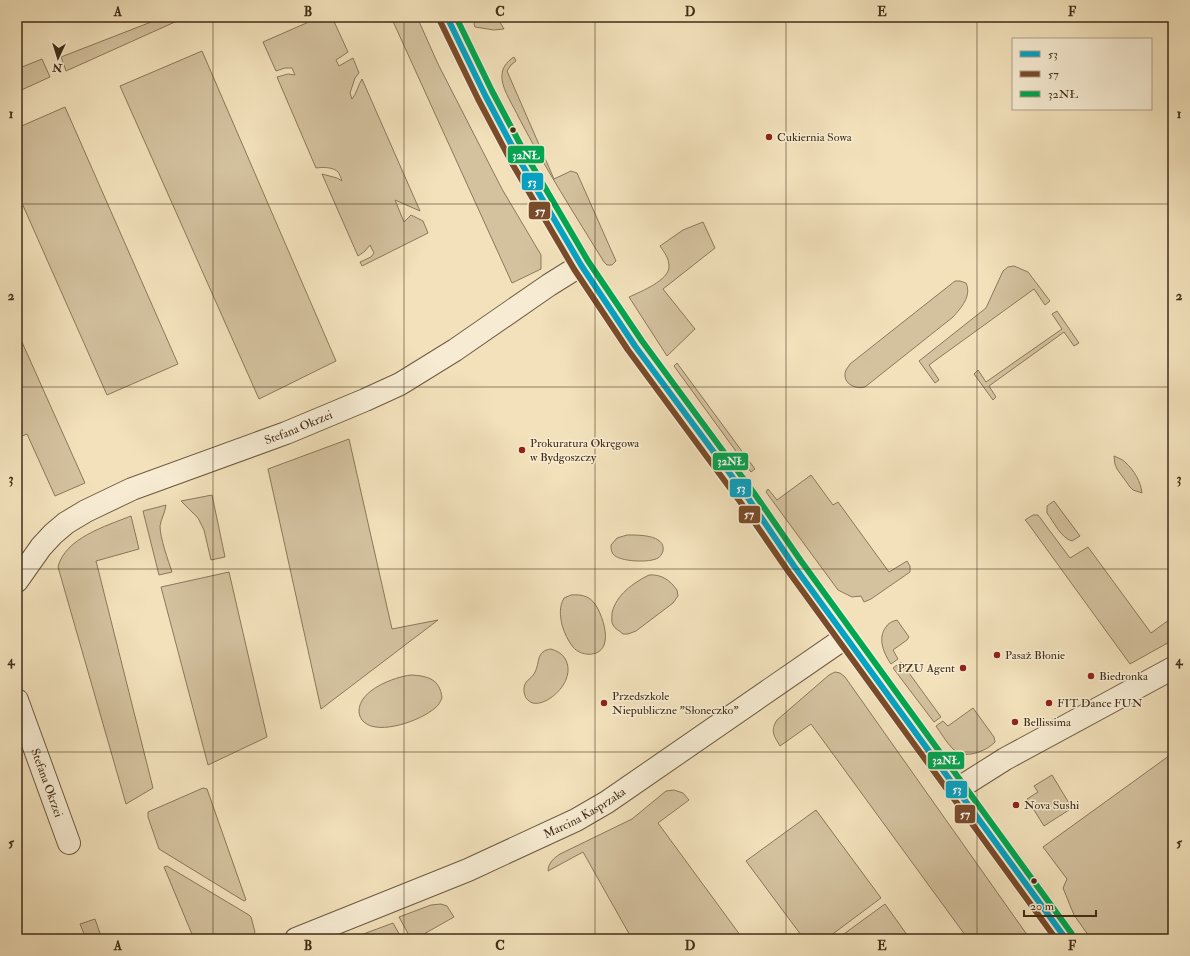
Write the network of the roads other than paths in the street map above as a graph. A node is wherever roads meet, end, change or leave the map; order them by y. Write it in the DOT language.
graph roads {
  1 [pos="447,17"];
  2 [pos="581,265"];
  3 [pos="17,581"];
  4 [pos="846,637"];
  5 [pos="1173,668"];
  6 [pos="17,700"];
  7 [pos="956,790"];
  8 [pos="69,843"];
  9 [pos="296,939"];
  10 [pos="1066,939"];
  1 -- 2 [label="street"];
  2 -- 3 [label="street, Stefana Okrzei"];
  2 -- 4 [label="street"];
  4 -- 7 [label="street"];
  4 -- 9 [label="street, Marcina Kasprzaka"];
  5 -- 7 [label="street"];
  6 -- 8 [label="street, Stefana Okrzei"];
  7 -- 10 [label="street"];
}
